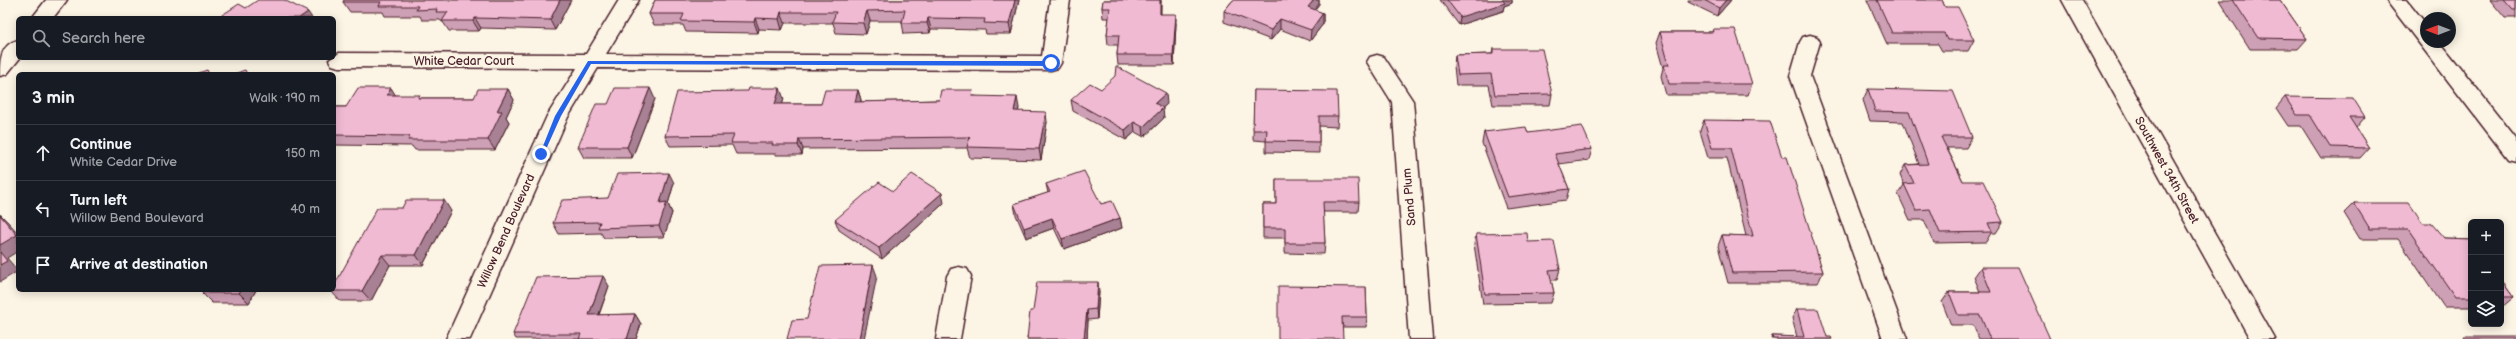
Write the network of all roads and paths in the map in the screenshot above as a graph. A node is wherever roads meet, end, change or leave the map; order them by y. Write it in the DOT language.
graph roads {
  1 [pos="57,0"];
  2 [pos="629,0"];
  3 [pos="1060,0"];
  4 [pos="2072,0"];
  5 [pos="2396,0"];
  6 [pos="44,16"];
  7 [pos="2420,30"];
  8 [pos="1810,42"];
  9 [pos="2434,48"];
  10 [pos="16,49"];
  11 [pos="339,60"];
  12 [pos="590,62"];
  13 [pos="1376,62"];
  14 [pos="0,69"];
  15 [pos="2516,153"];
  16 [pos="959,276"];
  17 [pos="458,339"];
  18 [pos="948,339"];
  19 [pos="1420,339"];
  20 [pos="1895,339"];
  21 [pos="2263,339"];
  1 -- 6 [label="street"];
  2 -- 12 [label="street, Willow Bend Boulevard"];
  3 -- 12 [label="street, White Cedar Court"];
  4 -- 21 [label="street, Southwest 34th Street"];
  5 -- 7 [label="street"];
  8 -- 20 [label="street"];
  9 -- 15 [label="street"];
  10 -- 14 [label="street"];
  11 -- 12 [label="street, White Cedar Court"];
  12 -- 17 [label="street, Willow Bend Boulevard"];
  13 -- 19 [label="street, Sand Plum"];
  16 -- 18 [label="street"];
}
